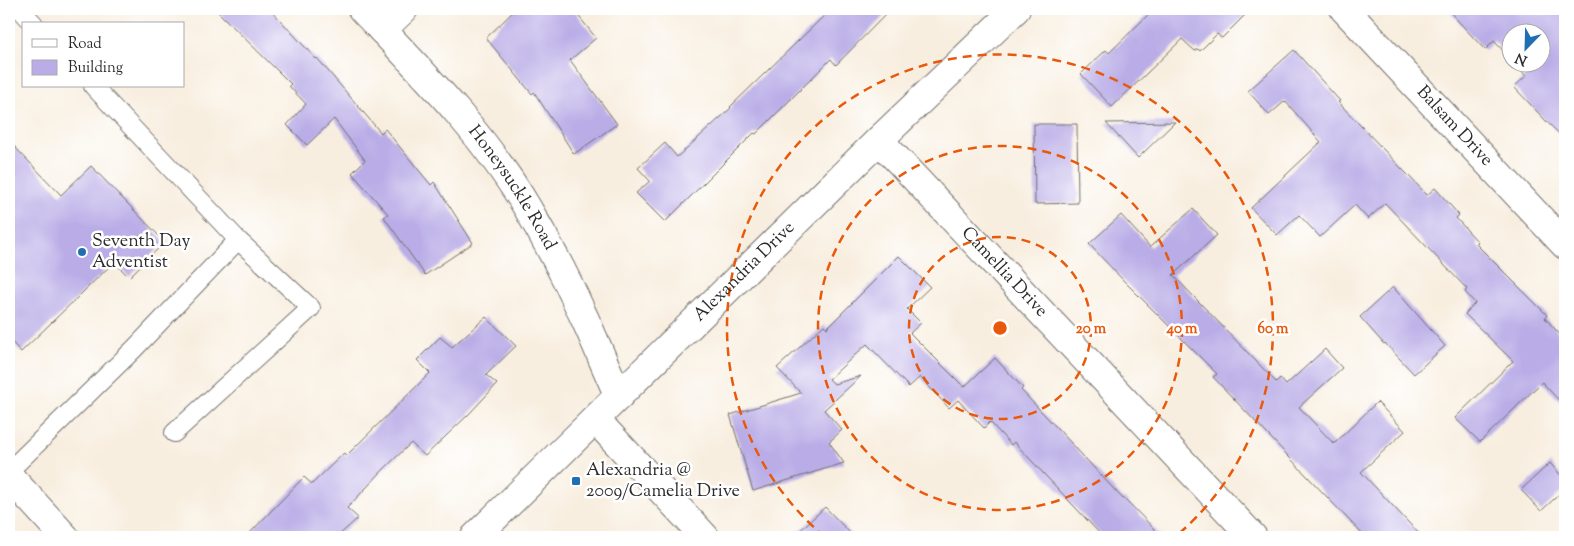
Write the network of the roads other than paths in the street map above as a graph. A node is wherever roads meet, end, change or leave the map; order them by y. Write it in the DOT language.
graph roads {
  1 [pos="20,9"];
  2 [pos="362,9"];
  3 [pos="404,9"];
  4 [pos="1016,9"];
  5 [pos="1344,9"];
  6 [pos="32,22"];
  7 [pos="382,30"];
  8 [pos="95,88"];
  9 [pos="879,140"];
  10 [pos="238,240"];
  11 [pos="1565,245"];
  12 [pos="619,396"];
  13 [pos="595,419"];
  14 [pos="174,434"];
  15 [pos="9,471"];
  16 [pos="9,476"];
  17 [pos="34,504"];
  18 [pos="49,537"];
  19 [pos="65,537"];
  20 [pos="474,537"];
  21 [pos="705,537"];
  22 [pos="1253,537"];
  1 -- 6 [label="lane"];
  2 -- 7 [label="street, Honeysuckle Road"];
  3 -- 7 [label="street"];
  4 -- 9 [label="street, Alexandria Drive"];
  5 -- 11 [label="street, Balsam Drive"];
  7 -- 12 [label="street, Honeysuckle Road"];
  8 -- 10 [label="lane"];
  9 -- 12 [label="street, Alexandria Drive"];
  9 -- 22 [label="street, Camellia Drive"];
  10 -- 14 [label="lane"];
  10 -- 15 [label="lane"];
  12 -- 13 [label="street, Alexandria Drive"];
  13 -- 20 [label="street, Alexandria Drive"];
  13 -- 21 [label="street"];
  16 -- 17 [label="street"];
  17 -- 18 [label="street"];
  17 -- 19 [label="street"];
}
